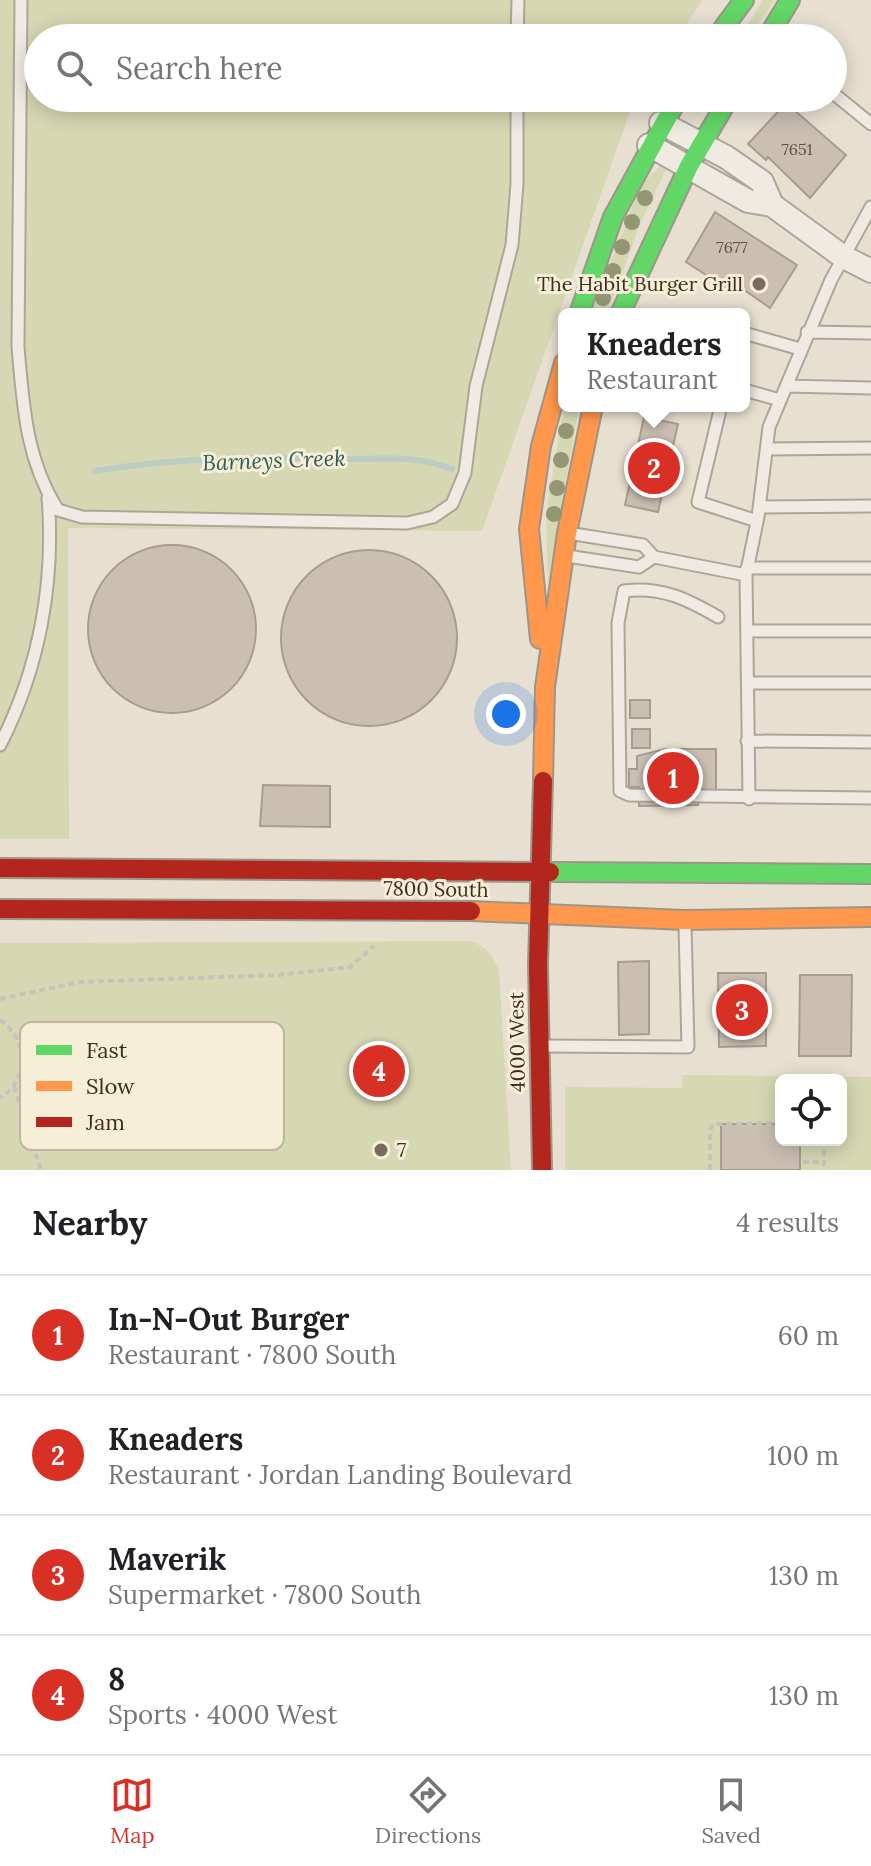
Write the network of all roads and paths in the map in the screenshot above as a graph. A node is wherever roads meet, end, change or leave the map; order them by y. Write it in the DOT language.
graph roads {
  1 [pos="21,0"];
  2 [pos="518,0"];
  3 [pos="744,0"];
  4 [pos="790,0"];
  5 [pos="517,24"];
  6 [pos="726,24"];
  7 [pos="775,24"];
  8 [pos="847,104"];
  9 [pos="517,112"];
  10 [pos="668,112"];
  11 [pos="720,112"];
  12 [pos="661,123"];
  13 [pos="871,124"];
  14 [pos="700,144"];
  15 [pos="649,145"];
  16 [pos="689,166"];
  17 [pos="772,205"];
  18 [pos="871,209"];
  19 [pos="842,256"];
  20 [pos="871,271"];
  21 [pos="581,308"];
  22 [pos="623,308"];
  23 [pos="807,332"];
  24 [pos="871,333"];
  25 [pos="750,335"];
  26 [pos="800,349"];
  27 [pos="558,385"];
  28 [pos="786,386"];
  29 [pos="871,388"];
  30 [pos="750,392"];
  31 [pos="780,400"];
  32 [pos="592,412"];
  33 [pos="720,412"];
  34 [pos="871,448"];
  35 [pos="767,449"];
  36 [pos="48,494"];
  37 [pos="871,506"];
  38 [pos="760,507"];
  39 [pos="757,521"];
  40 [pos="567,533"];
  41 [pos="565,556"];
  42 [pos="654,557"];
  43 [pos="871,568"];
  44 [pos="746,572"];
  45 [pos="718,617"];
  46 [pos="747,631"];
  47 [pos="871,631"];
  48 [pos="748,683"];
  49 [pos="871,683"];
  50 [pos="545,687"];
  51 [pos="747,741"];
  52 [pos="871,742"];
  53 [pos="0,745"];
  54 [pos="871,798"];
  55 [pos="749,799"];
  56 [pos="0,868"];
  57 [pos="539,870"];
  58 [pos="871,874"];
  59 [pos="0,909"];
  60 [pos="539,913"];
  61 [pos="871,917"];
  62 [pos="685,920"];
  63 [pos="374,946"];
  64 [pos="0,999"];
  65 [pos="0,1020"];
  66 [pos="20,1044"];
  67 [pos="538,1046"];
  68 [pos="20,1070"];
  69 [pos="14,1087"];
  70 [pos="0,1098"];
  71 [pos="20,1105"];
  72 [pos="775,1123"];
  73 [pos="824,1146"];
  74 [pos="34,1150"];
  75 [pos="803,1162"];
  76 [pos="824,1162"];
  77 [pos="41,1170"];
  78 [pos="542,1170"];
  79 [pos="710,1170"];
  80 [pos="824,1170"];
  1 -- 36 [label="lane"];
  2 -- 5 [label="lane"];
  3 -- 6 [label="main road"];
  4 -- 7 [label="main road"];
  8 -- 13 [label="lane"];
  9 -- 36 [label="lane"];
  10 -- 12 [label="main road"];
  11 -- 14 [label="main road"];
  12 -- 14 [label="street"];
  12 -- 15 [label="main road"];
  14 -- 16 [label="main road"];
  14 -- 17 [label="street"];
  15 -- 16 [label="street"];
  15 -- 21 [label="main road"];
  16 -- 17 [label="street"];
  16 -- 22 [label="main road"];
  17 -- 19 [label="street"];
  18 -- 19 [label="lane"];
  19 -- 20 [label="street"];
  19 -- 23 [label="lane"];
  23 -- 24 [label="lane"];
  23 -- 26 [label="lane"];
  25 -- 26 [label="lane"];
  26 -- 28 [label="lane"];
  27 -- 50 [label="main road"];
  28 -- 29 [label="lane"];
  28 -- 31 [label="lane"];
  30 -- 31 [label="lane"];
  31 -- 35 [label="lane"];
  32 -- 40 [label="main road"];
  33 -- 39 [label="lane"];
  34 -- 35 [label="lane"];
  35 -- 38 [label="lane"];
  36 -- 53 [label="lane"];
  37 -- 38 [label="lane"];
  38 -- 39 [label="lane"];
  39 -- 44 [label="lane"];
  40 -- 41 [label="main road"];
  40 -- 42 [label="lane"];
  41 -- 42 [label="lane"];
  41 -- 50 [label="main road"];
  42 -- 44 [label="lane"];
  43 -- 44 [label="lane"];
  44 -- 46 [label="lane"];
  45 -- 55 [label="lane"];
  46 -- 47 [label="lane"];
  46 -- 48 [label="lane"];
  48 -- 49 [label="lane"];
  48 -- 51 [label="lane"];
  50 -- 57 [label="main road, 4000 West"];
  51 -- 52 [label="lane"];
  51 -- 55 [label="lane"];
  54 -- 55 [label="lane"];
  56 -- 57 [label="main road, 7800 South"];
  57 -- 58 [label="main road, 7800 South"];
  57 -- 60 [label="main road, 4000 West"];
  59 -- 60 [label="main road, 7800 South"];
  60 -- 62 [label="main road, 7800 South"];
  60 -- 67 [label="main road, 4000 West"];
  61 -- 62 [label="main road, 7800 South"];
  62 -- 67 [label="lane"];
  63 -- 64 [label="path"];
  65 -- 66 [label="path"];
  67 -- 78 [label="main road, 4000 West"];
  68 -- 69 [label="path"];
  69 -- 70 [label="path"];
  69 -- 71 [label="path"];
  72 -- 79 [label="path"];
  73 -- 76 [label="path"];
  74 -- 77 [label="path"];
  75 -- 76 [label="path"];
  76 -- 80 [label="path"];
}
